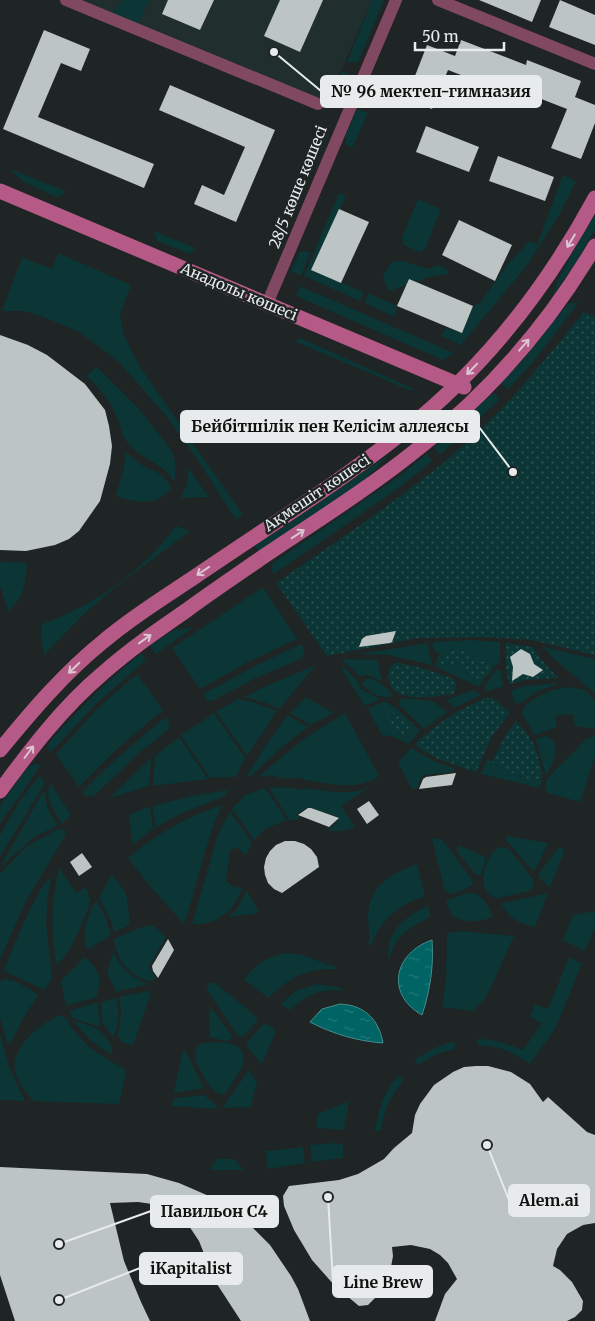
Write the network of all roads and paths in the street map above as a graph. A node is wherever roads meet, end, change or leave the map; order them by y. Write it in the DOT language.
graph roads {
  1 [pos="66,0"];
  2 [pos="396,0"];
  3 [pos="438,0"];
  4 [pos="595,64"];
  5 [pos="318,104"];
  6 [pos="0,191"];
  7 [pos="595,198"];
  8 [pos="595,246"];
  9 [pos="267,304"];
  10 [pos="458,384"];
  11 [pos="479,393"];
  12 [pos="0,750"];
  13 [pos="0,791"];
  1 -- 5 [label="street"];
  2 -- 9 [label="street, 28/5 көше көшесі"];
  3 -- 4 [label="street"];
  6 -- 9 [label="street, Анадолы көшесі"];
  7 -- 10 [label="street, Ақмешіт көшесі, one-way"];
  11 -- 8 [label="street, Ақмешіт көшесі, one-way"];
  9 -- 10 [label="street, Анадолы көшесі"];
  10 -- 11 [label="street, Анадолы көшесі"];
  10 -- 12 [label="street, Ақмешіт көшесі, one-way"];
  13 -- 11 [label="street, Ақмешіт көшесі, one-way"];
}
